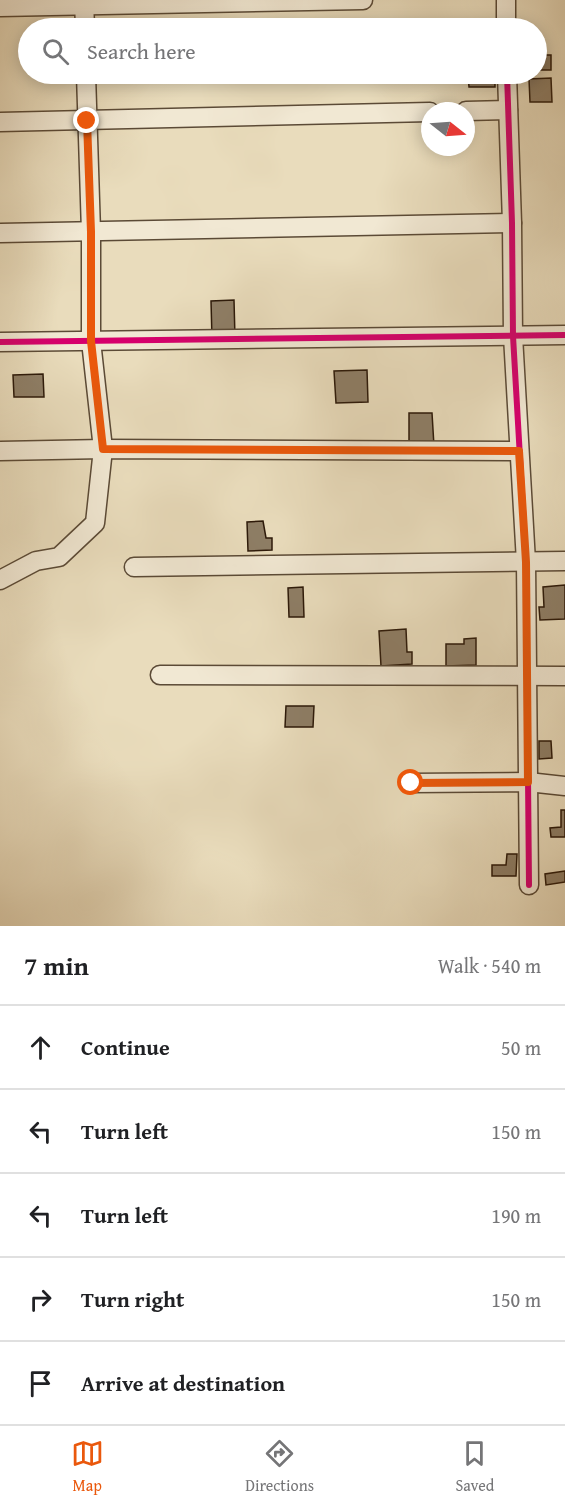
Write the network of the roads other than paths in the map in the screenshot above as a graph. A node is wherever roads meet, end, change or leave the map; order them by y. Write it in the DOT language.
graph roads {
  1 [pos="363,0"];
  2 [pos="506,0"];
  3 [pos="84,3"];
  4 [pos="0,8"];
  5 [pos="85,18"];
  6 [pos="506,18"];
  7 [pos="86,84"];
  8 [pos="507,84"];
  9 [pos="508,110"];
  10 [pos="475,111"];
  11 [pos="421,112"];
  12 [pos="87,121"];
  13 [pos="0,122"];
  14 [pos="512,223"];
  15 [pos="91,232"];
  16 [pos="0,233"];
  17 [pos="565,335"];
  18 [pos="513,336"];
  19 [pos="91,341"];
  20 [pos="0,342"];
  21 [pos="103,449"];
  22 [pos="0,451"];
  23 [pos="519,451"];
  24 [pos="565,561"];
  25 [pos="526,562"];
  26 [pos="134,567"];
  27 [pos="0,580"];
  28 [pos="160,675"];
  29 [pos="565,676"];
  30 [pos="526,678"];
  31 [pos="528,782"];
  32 [pos="411,783"];
  33 [pos="565,786"];
  34 [pos="529,885"];
  1 -- 3 [label="street"];
  2 -- 6 [label="street"];
  3 -- 4 [label="street"];
  3 -- 5 [label="street"];
  7 -- 12 [label="street"];
  8 -- 9 [label="street"];
  9 -- 10 [label="street"];
  9 -- 14 [label="street"];
  11 -- 12 [label="street"];
  12 -- 13 [label="street"];
  12 -- 15 [label="street"];
  14 -- 15 [label="street"];
  14 -- 18 [label="street"];
  15 -- 16 [label="street"];
  15 -- 19 [label="street"];
  17 -- 18 [label="street"];
  18 -- 19 [label="street"];
  18 -- 23 [label="street"];
  19 -- 20 [label="street"];
  19 -- 21 [label="street"];
  21 -- 22 [label="street"];
  21 -- 23 [label="street"];
  21 -- 27 [label="street"];
  23 -- 25 [label="street"];
  24 -- 25 [label="street"];
  25 -- 26 [label="street"];
  25 -- 30 [label="street"];
  28 -- 30 [label="street"];
  29 -- 30 [label="street"];
  30 -- 31 [label="street"];
  31 -- 32 [label="street"];
  31 -- 33 [label="street"];
  31 -- 34 [label="street"];
}
